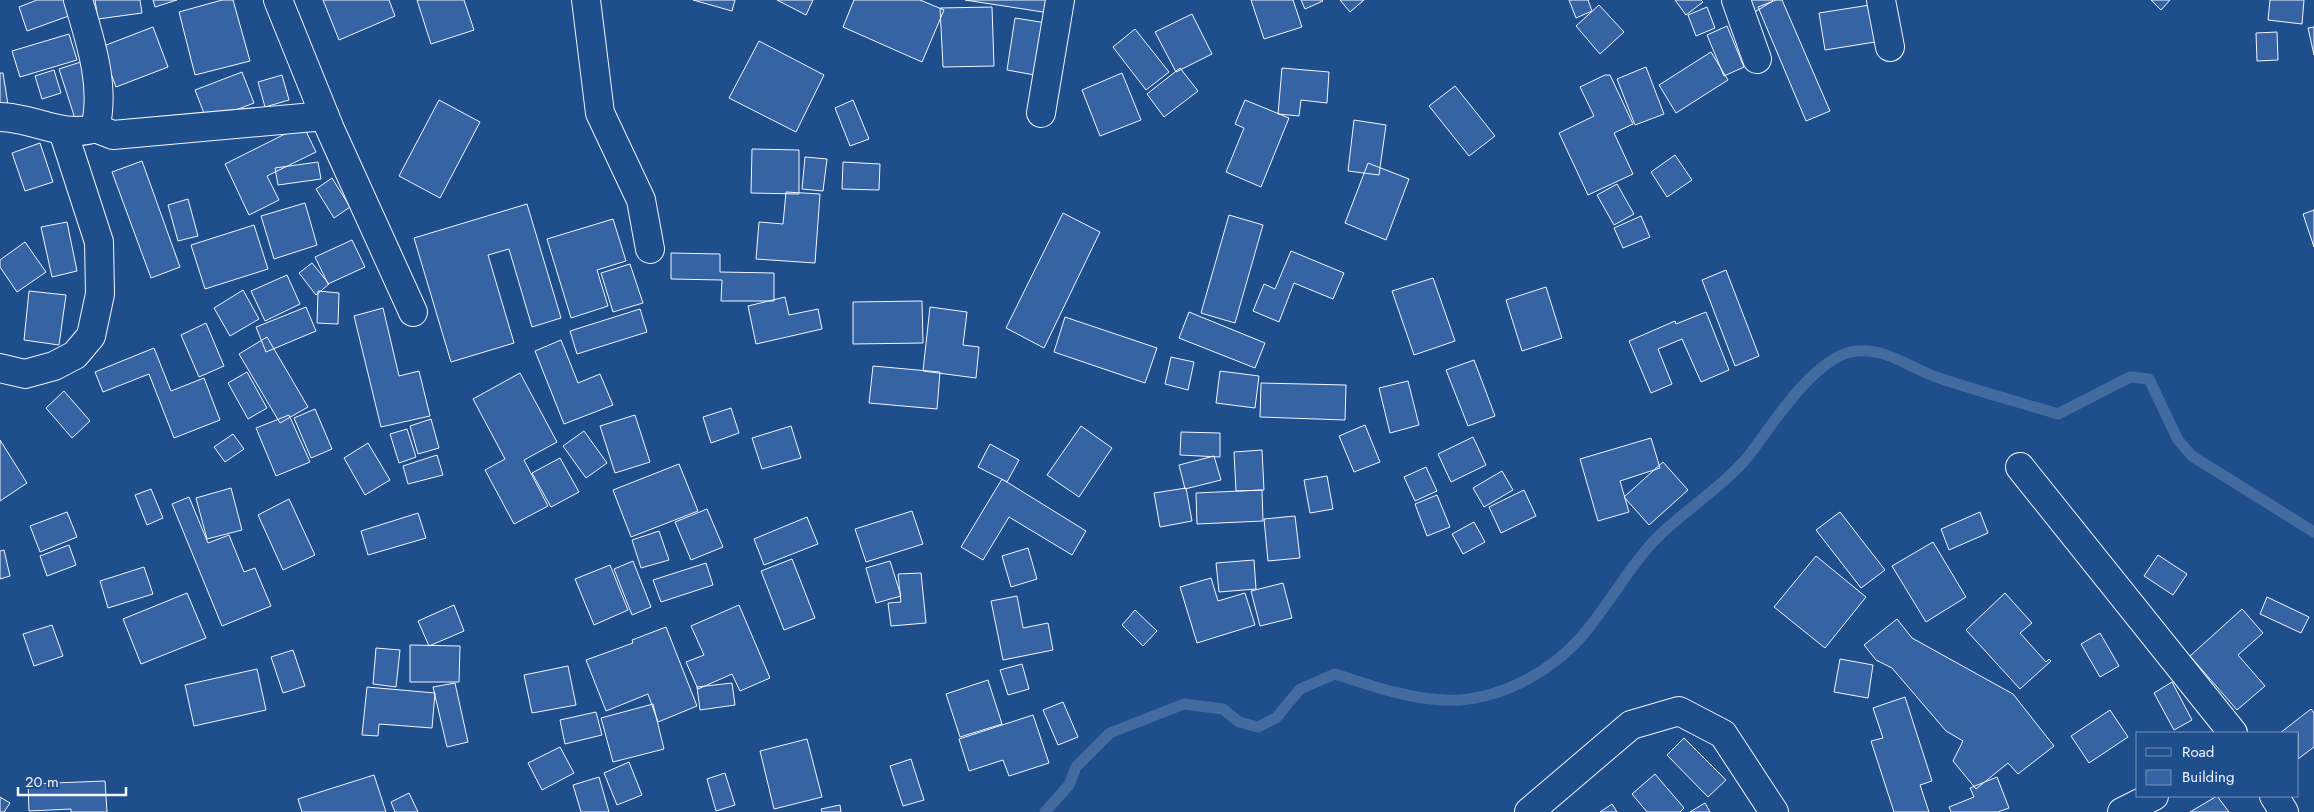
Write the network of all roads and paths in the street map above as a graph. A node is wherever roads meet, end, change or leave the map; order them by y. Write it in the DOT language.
graph roads {
  1 [pos="78,0"];
  2 [pos="278,0"];
  3 [pos="586,0"];
  4 [pos="1060,0"];
  5 [pos="1736,0"];
  6 [pos="1881,0"];
  7 [pos="1890,47"];
  8 [pos="1757,59"];
  9 [pos="1041,113"];
  10 [pos="325,116"];
  11 [pos="0,117"];
  12 [pos="95,128"];
  13 [pos="63,131"];
  14 [pos="650,249"];
  15 [pos="413,312"];
  16 [pos="0,368"];
  17 [pos="2020,467"];
  18 [pos="2232,732"];
  19 [pos="2152,797"];
  20 [pos="2275,797"];
  21 [pos="1529,812"];
  22 [pos="1774,812"];
  23 [pos="2122,812"];
  24 [pos="2284,812"];
  1 -- 12 [label="street"];
  2 -- 10 [label="street"];
  3 -- 14 [label="street"];
  4 -- 9 [label="street"];
  5 -- 8 [label="street"];
  6 -- 7 [label="street"];
  10 -- 12 [label="street"];
  10 -- 15 [label="street"];
  11 -- 13 [label="street"];
  12 -- 13 [label="street"];
  13 -- 16 [label="street"];
  17 -- 18 [label="street"];
  19 -- 23 [label="street"];
  20 -- 24 [label="street"];
  21 -- 22 [label="street"];
}
